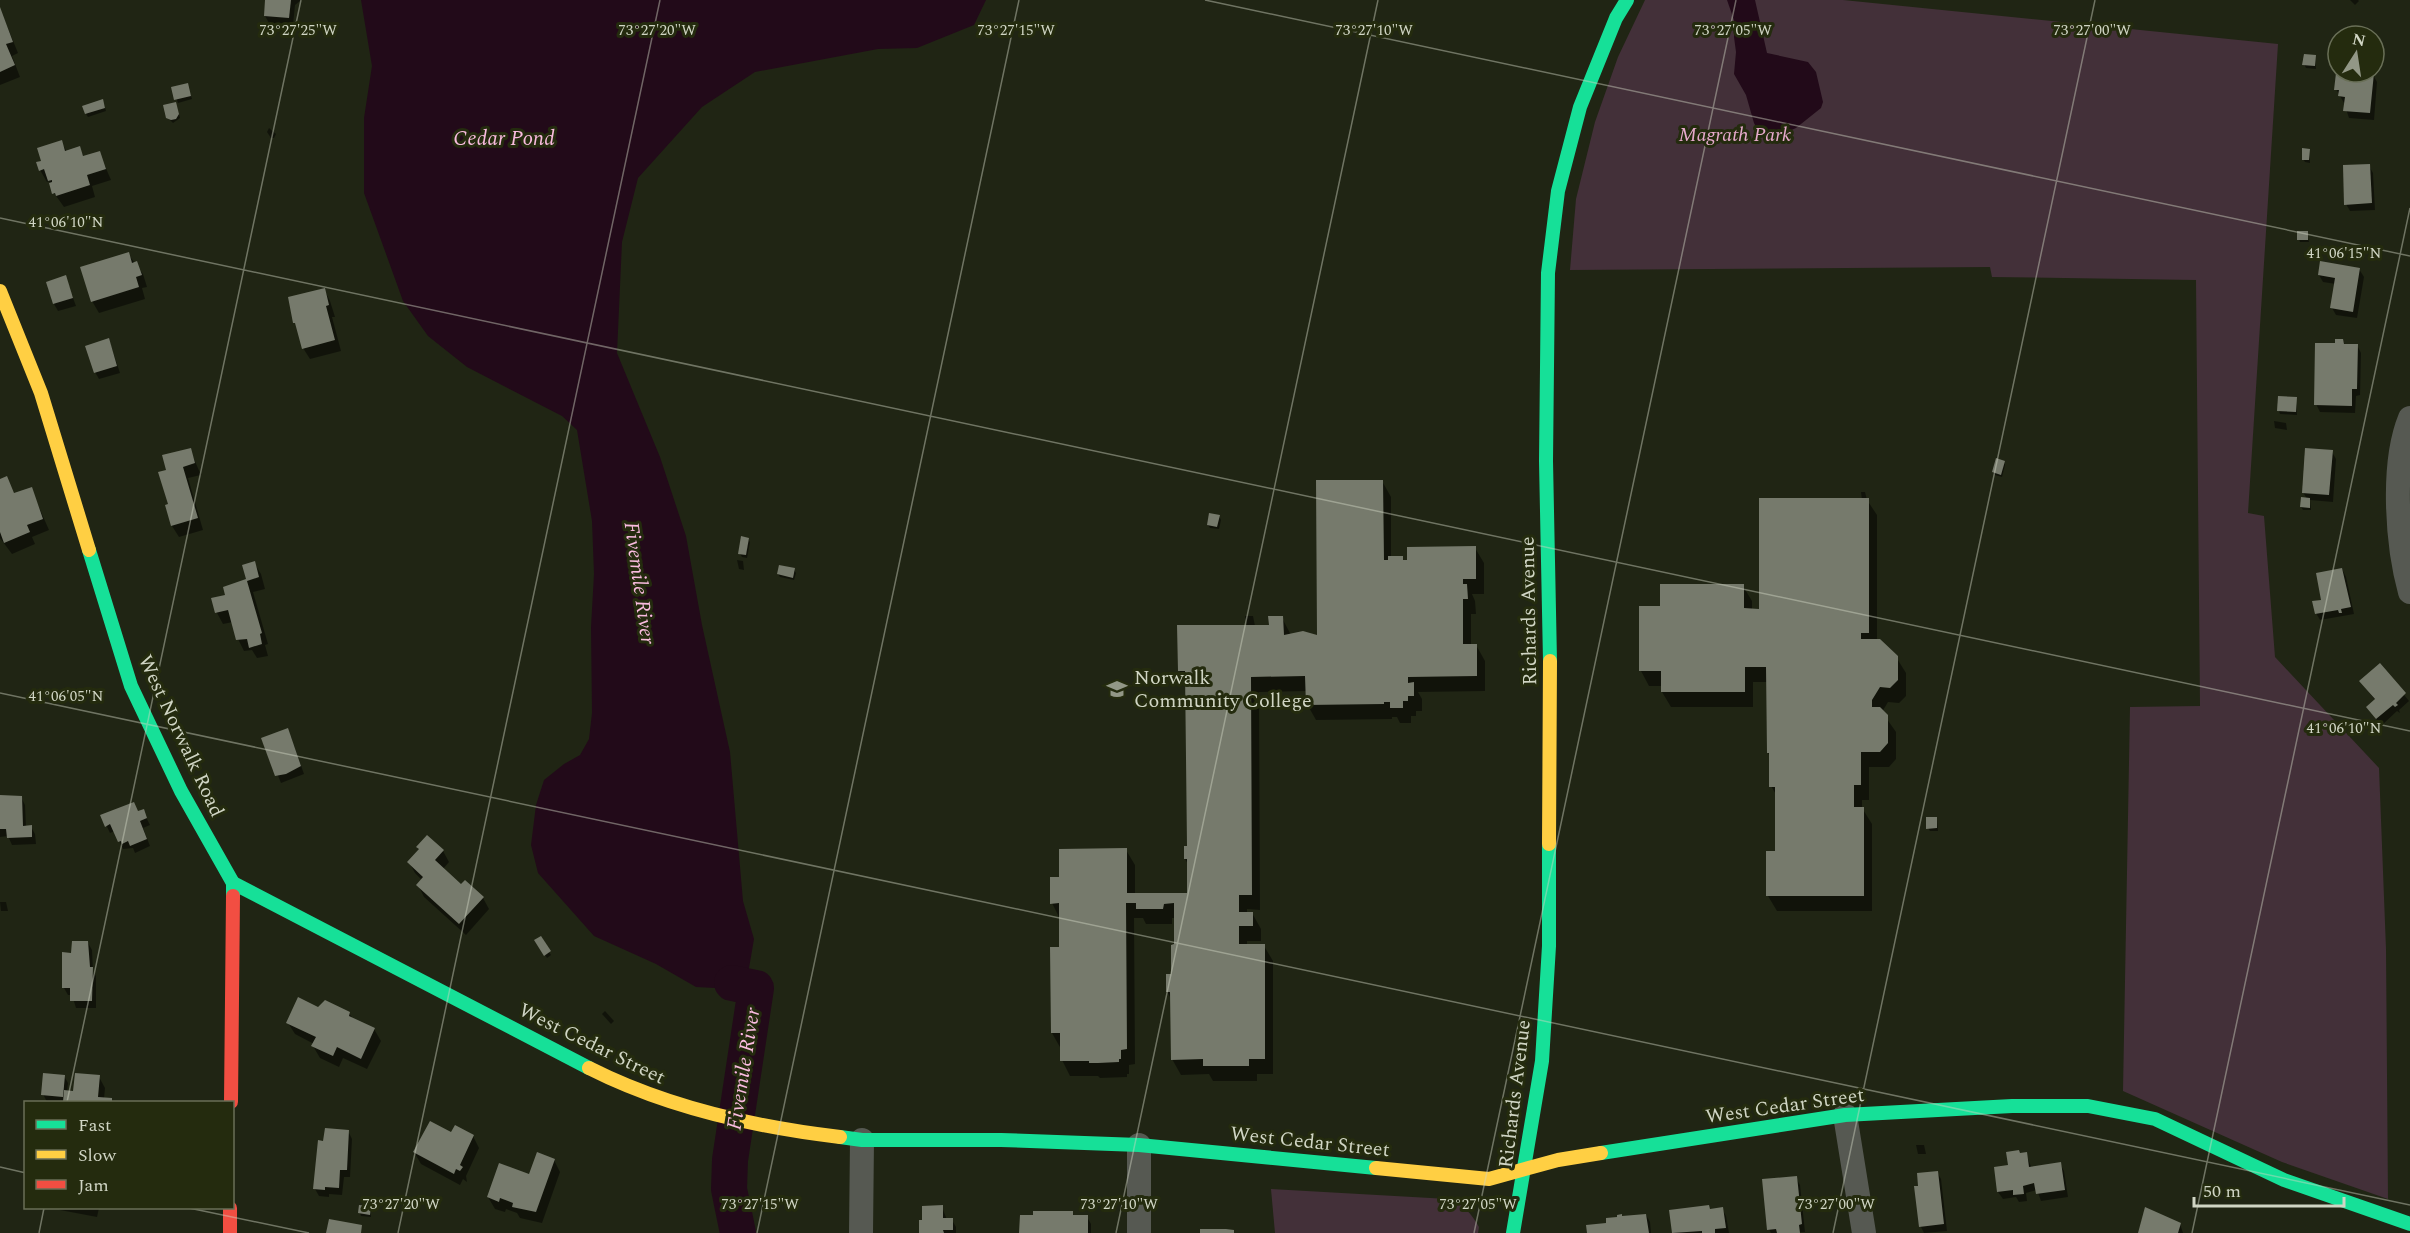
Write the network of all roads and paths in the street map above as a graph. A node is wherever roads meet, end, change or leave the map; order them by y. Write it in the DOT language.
graph roads {
  1 [pos="1627,0"];
  2 [pos="0,291"];
  3 [pos="2410,418"];
  4 [pos="2410,592"];
  5 [pos="233,883"];
  6 [pos="231,1101"];
  7 [pos="1845,1115"];
  8 [pos="862,1140"];
  9 [pos="1139,1145"];
  10 [pos="1525,1170"];
  11 [pos="230,1209"];
  12 [pos="2410,1224"];
  13 [pos="230,1233"];
  14 [pos="861,1233"];
  15 [pos="1139,1233"];
  16 [pos="1513,1233"];
  17 [pos="1864,1233"];
  1 -- 10 [label="street, Richards Avenue"];
  2 -- 5 [label="street, West Norwalk Road"];
  3 -- 4 [label="street"];
  5 -- 6 [label="street, West Norwalk Road"];
  5 -- 8 [label="street, West Cedar Street"];
  7 -- 10 [label="street, West Cedar Street"];
  7 -- 12 [label="street, West Cedar Street"];
  7 -- 17 [label="street"];
  8 -- 9 [label="street, West Cedar Street"];
  8 -- 14 [label="street"];
  9 -- 10 [label="street, West Cedar Street"];
  9 -- 15 [label="street"];
  10 -- 16 [label="street, Richards Avenue"];
  11 -- 13 [label="street"];
}
